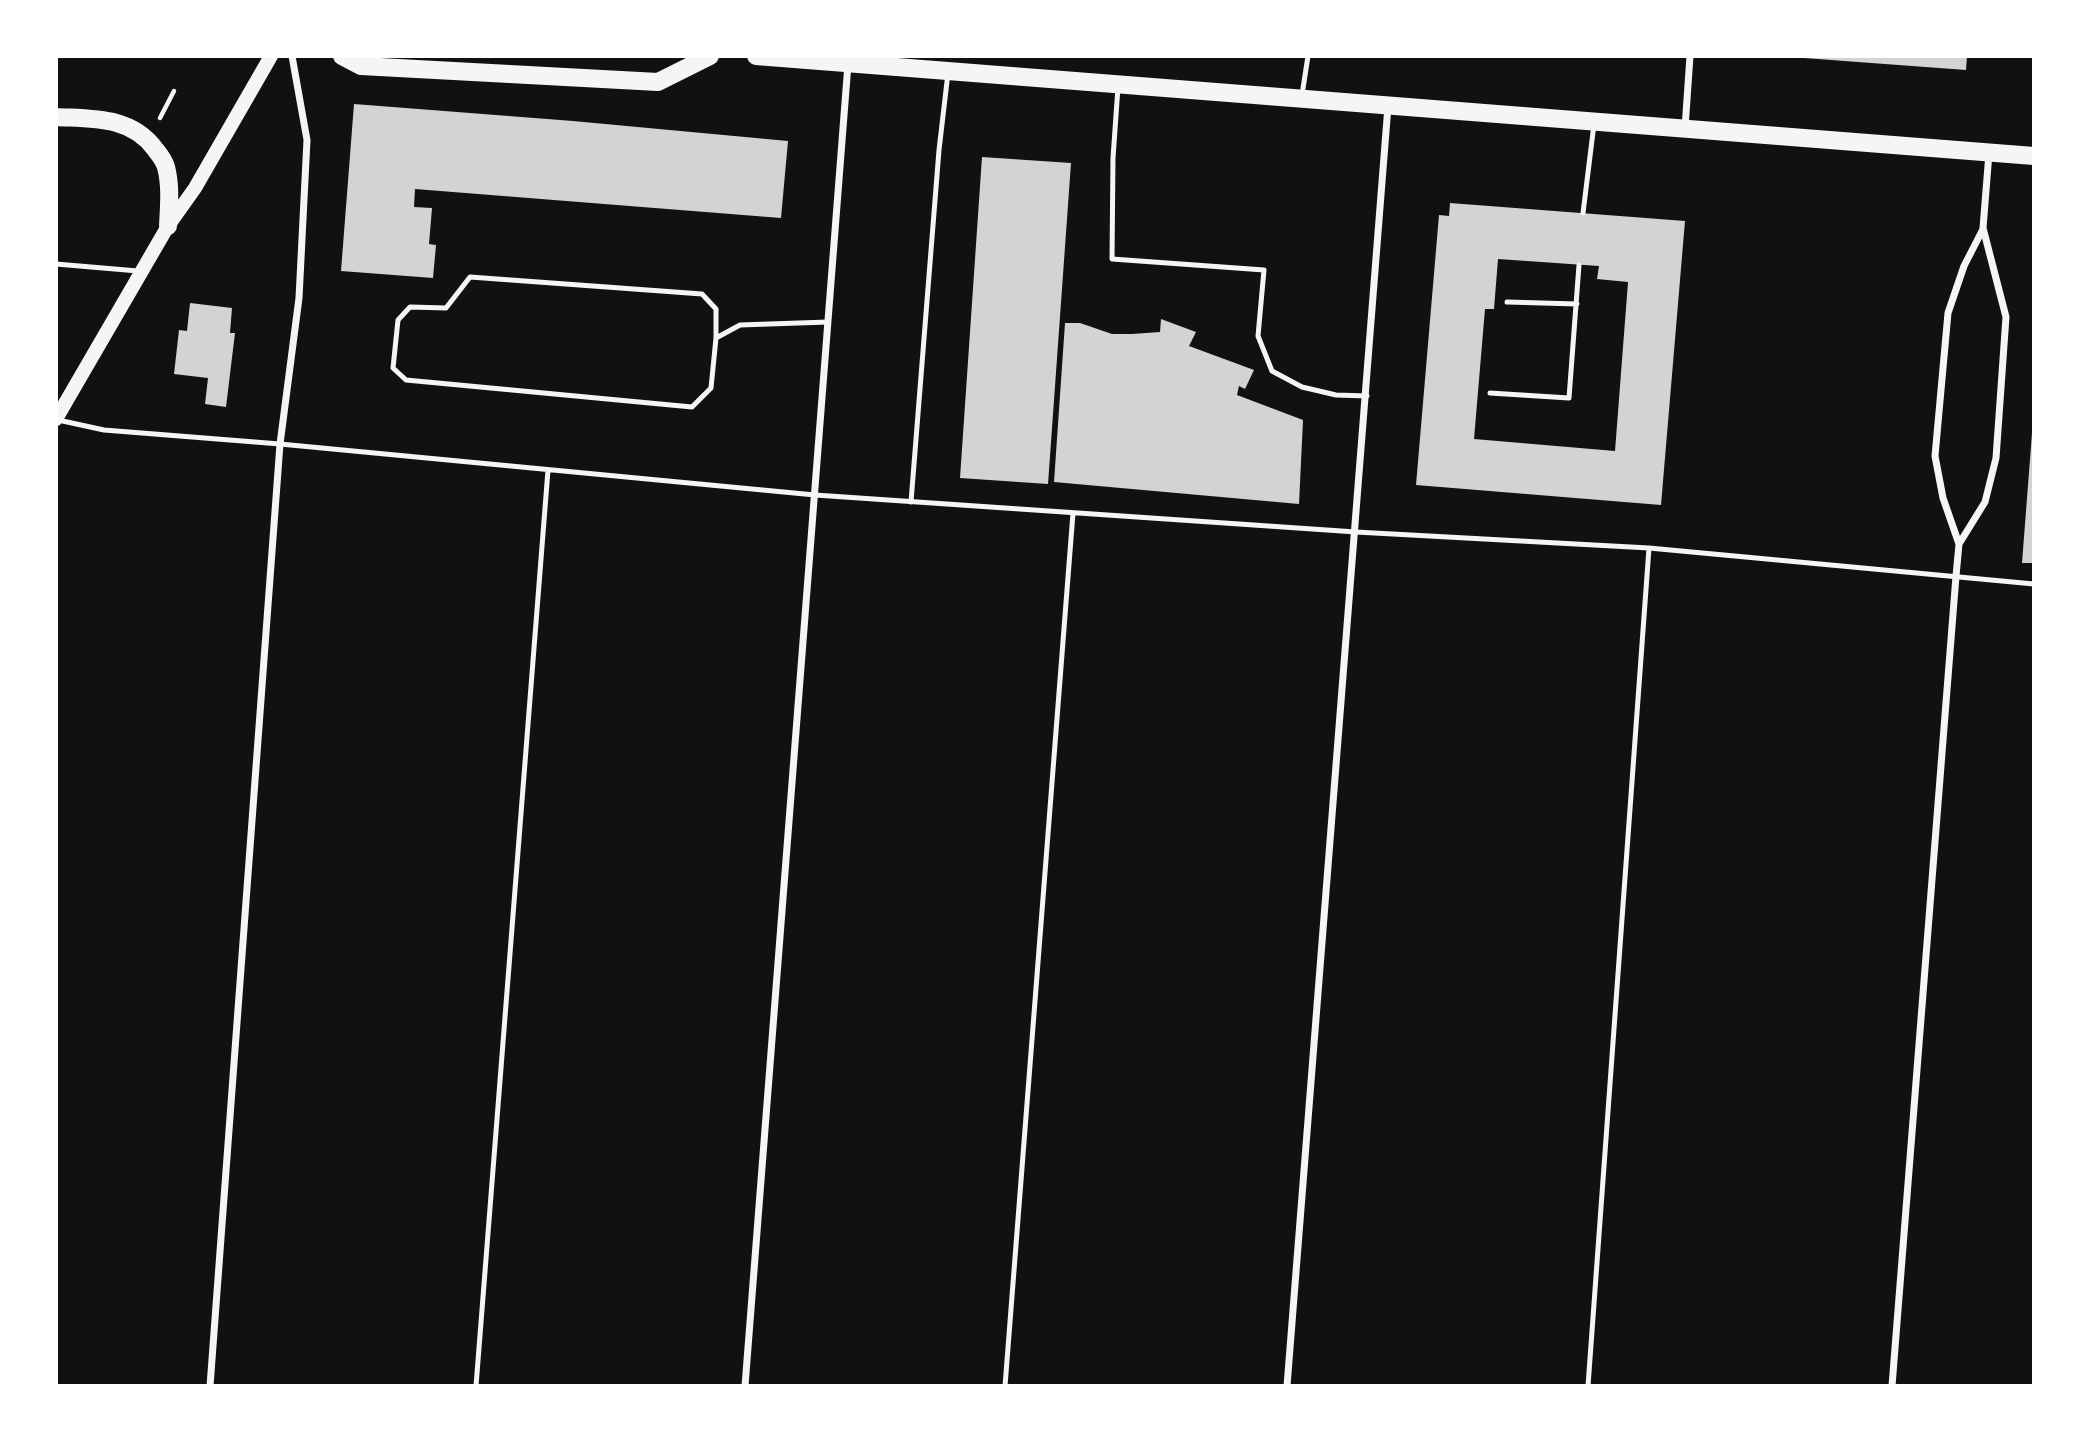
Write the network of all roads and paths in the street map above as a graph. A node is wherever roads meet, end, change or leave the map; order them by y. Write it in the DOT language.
graph roads {
  1 [pos="271,56"];
  2 [pos="292,56"];
  3 [pos="342,56"];
  4 [pos="710,56"];
  5 [pos="756,56"];
  6 [pos="1308,56"];
  7 [pos="1690,56"];
  8 [pos="849,63"];
  9 [pos="948,70"];
  10 [pos="1118,84"];
  11 [pos="174,91"];
  12 [pos="1302,98"];
  13 [pos="1388,105"];
  14 [pos="56,117"];
  15 [pos="1594,121"];
  16 [pos="156,125"];
  17 [pos="1685,128"];
  18 [pos="1989,152"];
  19 [pos="2034,156"];
  20 [pos="1583,213"];
  21 [pos="168,226"];
  22 [pos="1983,228"];
  23 [pos="56,264"];
  24 [pos="1579,265"];
  25 [pos="141,272"];
  26 [pos="1507,302"];
  27 [pos="1577,304"];
  28 [pos="828,322"];
  29 [pos="716,338"];
  30 [pos="1490,393"];
  31 [pos="1367,396"];
  32 [pos="56,419"];
  33 [pos="280,444"];
  34 [pos="548,470"];
  35 [pos="815,495"];
  36 [pos="911,502"];
  37 [pos="1073,513"];
  38 [pos="1356,532"];
  39 [pos="1959,544"];
  40 [pos="1649,548"];
  41 [pos="1956,576"];
  42 [pos="2034,584"];
  43 [pos="210,1386"];
  44 [pos="476,1386"];
  45 [pos="745,1386"];
  46 [pos="1005,1386"];
  47 [pos="1287,1386"];
  48 [pos="1588,1386"];
  49 [pos="1892,1386"];
  1 -- 21 [label="main road"];
  2 -- 33 [label="street"];
  3 -- 4 [label="main road"];
  5 -- 8 [label="main road"];
  6 -- 12 [label="lane"];
  7 -- 17 [label="street"];
  8 -- 9 [label="main road"];
  8 -- 28 [label="street"];
  9 -- 10 [label="main road"];
  9 -- 36 [label="lane"];
  10 -- 12 [label="main road"];
  10 -- 31 [label="lane"];
  11 -- 16 [label="path"];
  12 -- 13 [label="main road"];
  13 -- 15 [label="main road"];
  13 -- 31 [label="street"];
  14 -- 21 [label="main road"];
  15 -- 17 [label="main road"];
  15 -- 20 [label="lane"];
  17 -- 18 [label="main road"];
  18 -- 19 [label="main road"];
  18 -- 22 [label="street"];
  21 -- 25 [label="main road"];
  22 -- 39 [label="street"];
  22 -- 39 [label="street"];
  23 -- 25 [label="lane"];
  24 -- 27 [label="lane"];
  25 -- 32 [label="main road"];
  26 -- 27 [label="lane"];
  27 -- 30 [label="lane"];
  28 -- 29 [label="lane"];
  28 -- 35 [label="street"];
  29 -- 29 [label="lane"];
  31 -- 38 [label="street"];
  32 -- 33 [label="lane"];
  33 -- 34 [label="lane"];
  33 -- 43 [label="street"];
  34 -- 35 [label="lane"];
  34 -- 44 [label="lane"];
  35 -- 36 [label="lane"];
  35 -- 45 [label="street"];
  36 -- 37 [label="lane"];
  37 -- 38 [label="lane"];
  37 -- 46 [label="lane"];
  38 -- 40 [label="lane"];
  38 -- 47 [label="street"];
  39 -- 41 [label="street"];
  40 -- 41 [label="lane"];
  40 -- 48 [label="lane"];
  41 -- 42 [label="lane"];
  41 -- 49 [label="street"];
}
